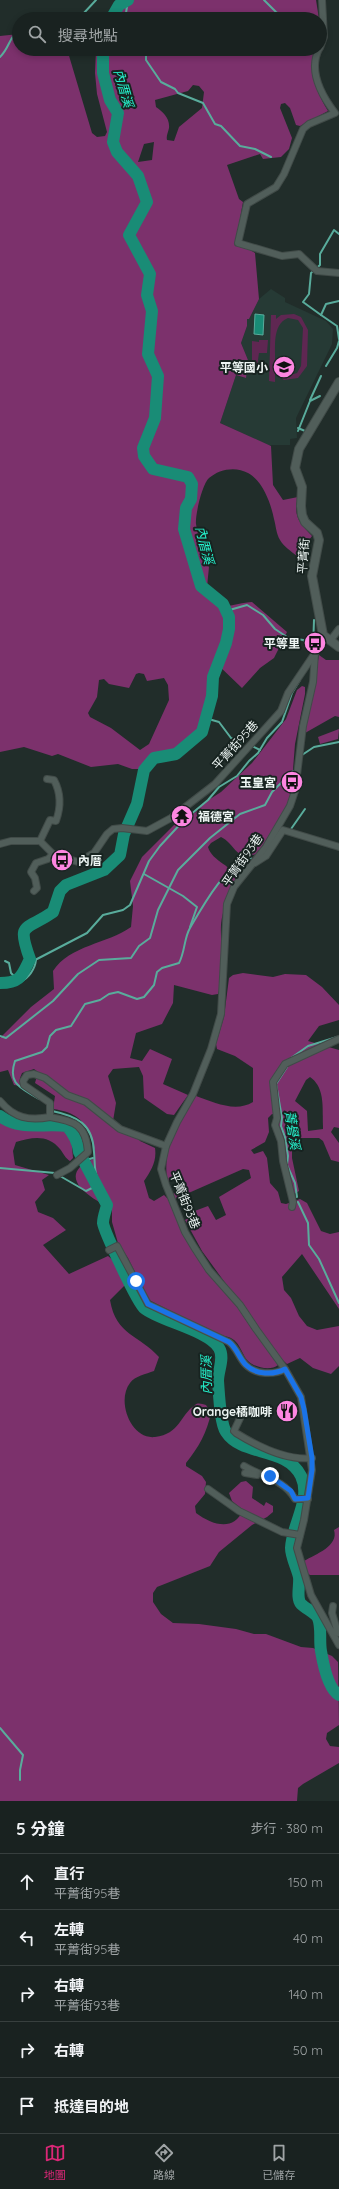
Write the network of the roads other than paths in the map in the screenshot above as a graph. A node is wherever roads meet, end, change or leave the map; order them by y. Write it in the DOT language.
graph roads {
  1 [pos="322,0"];
  2 [pos="323,12"];
  3 [pos="317,56"];
  4 [pos="339,273"];
  5 [pos="339,382"];
  6 [pos="339,629"];
  7 [pos="323,635"];
  8 [pos="330,641"];
  9 [pos="339,647"];
  10 [pos="316,653"];
  11 [pos="47,779"];
  12 [pos="40,841"];
  13 [pos="0,844"];
  14 [pos="339,848"];
  15 [pos="53,854"];
  16 [pos="255,863"];
  17 [pos="34,891"];
  18 [pos="339,1039"];
  19 [pos="0,1101"];
  20 [pos="50,1116"];
  21 [pos="166,1146"];
  22 [pos="57,1175"];
  23 [pos="292,1207"];
  24 [pos="109,1250"];
  25 [pos="285,1369"];
  26 [pos="242,1414"];
  27 [pos="312,1458"];
  28 [pos="244,1466"];
  29 [pos="245,1473"];
  30 [pos="259,1475"];
  31 [pos="208,1489"];
  32 [pos="308,1498"];
  33 [pos="300,1535"];
  34 [pos="333,1606"];
  35 [pos="332,1632"];
  36 [pos="339,1645"];
  1 -- 2 [label="street"];
  3 -- 4 [label="street"];
  5 -- 7 [label="street, 平菁街"];
  6 -- 8 [label="street"];
  7 -- 8 [label="street"];
  7 -- 10 [label="street, 平菁街95巷"];
  8 -- 9 [label="street"];
  10 -- 15 [label="street, 平菁街95巷"];
  10 -- 16 [label="street, 平菁街93巷"];
  11 -- 12 [label="street"];
  12 -- 13 [label="street"];
  12 -- 15 [label="street"];
  14 -- 16 [label="street"];
  15 -- 17 [label="street"];
  16 -- 21 [label="street, 平菁街93巷"];
  18 -- 23 [label="street"];
  19 -- 20 [label="street"];
  20 -- 21 [label="street"];
  20 -- 22 [label="street"];
  21 -- 25 [label="street, 平菁街93巷"];
  24 -- 25 [label="street"];
  25 -- 27 [label="street, 平菁街93巷"];
  26 -- 27 [label="street"];
  27 -- 32 [label="street, 平菁街93巷"];
  28 -- 30 [label="street"];
  29 -- 30 [label="street"];
  30 -- 32 [label="street"];
  31 -- 33 [label="street"];
  32 -- 33 [label="street, 平菁街93巷"];
  33 -- 35 [label="street, 平菁街93巷"];
  34 -- 35 [label="street"];
  35 -- 36 [label="street, 平菁街93巷"];
}
